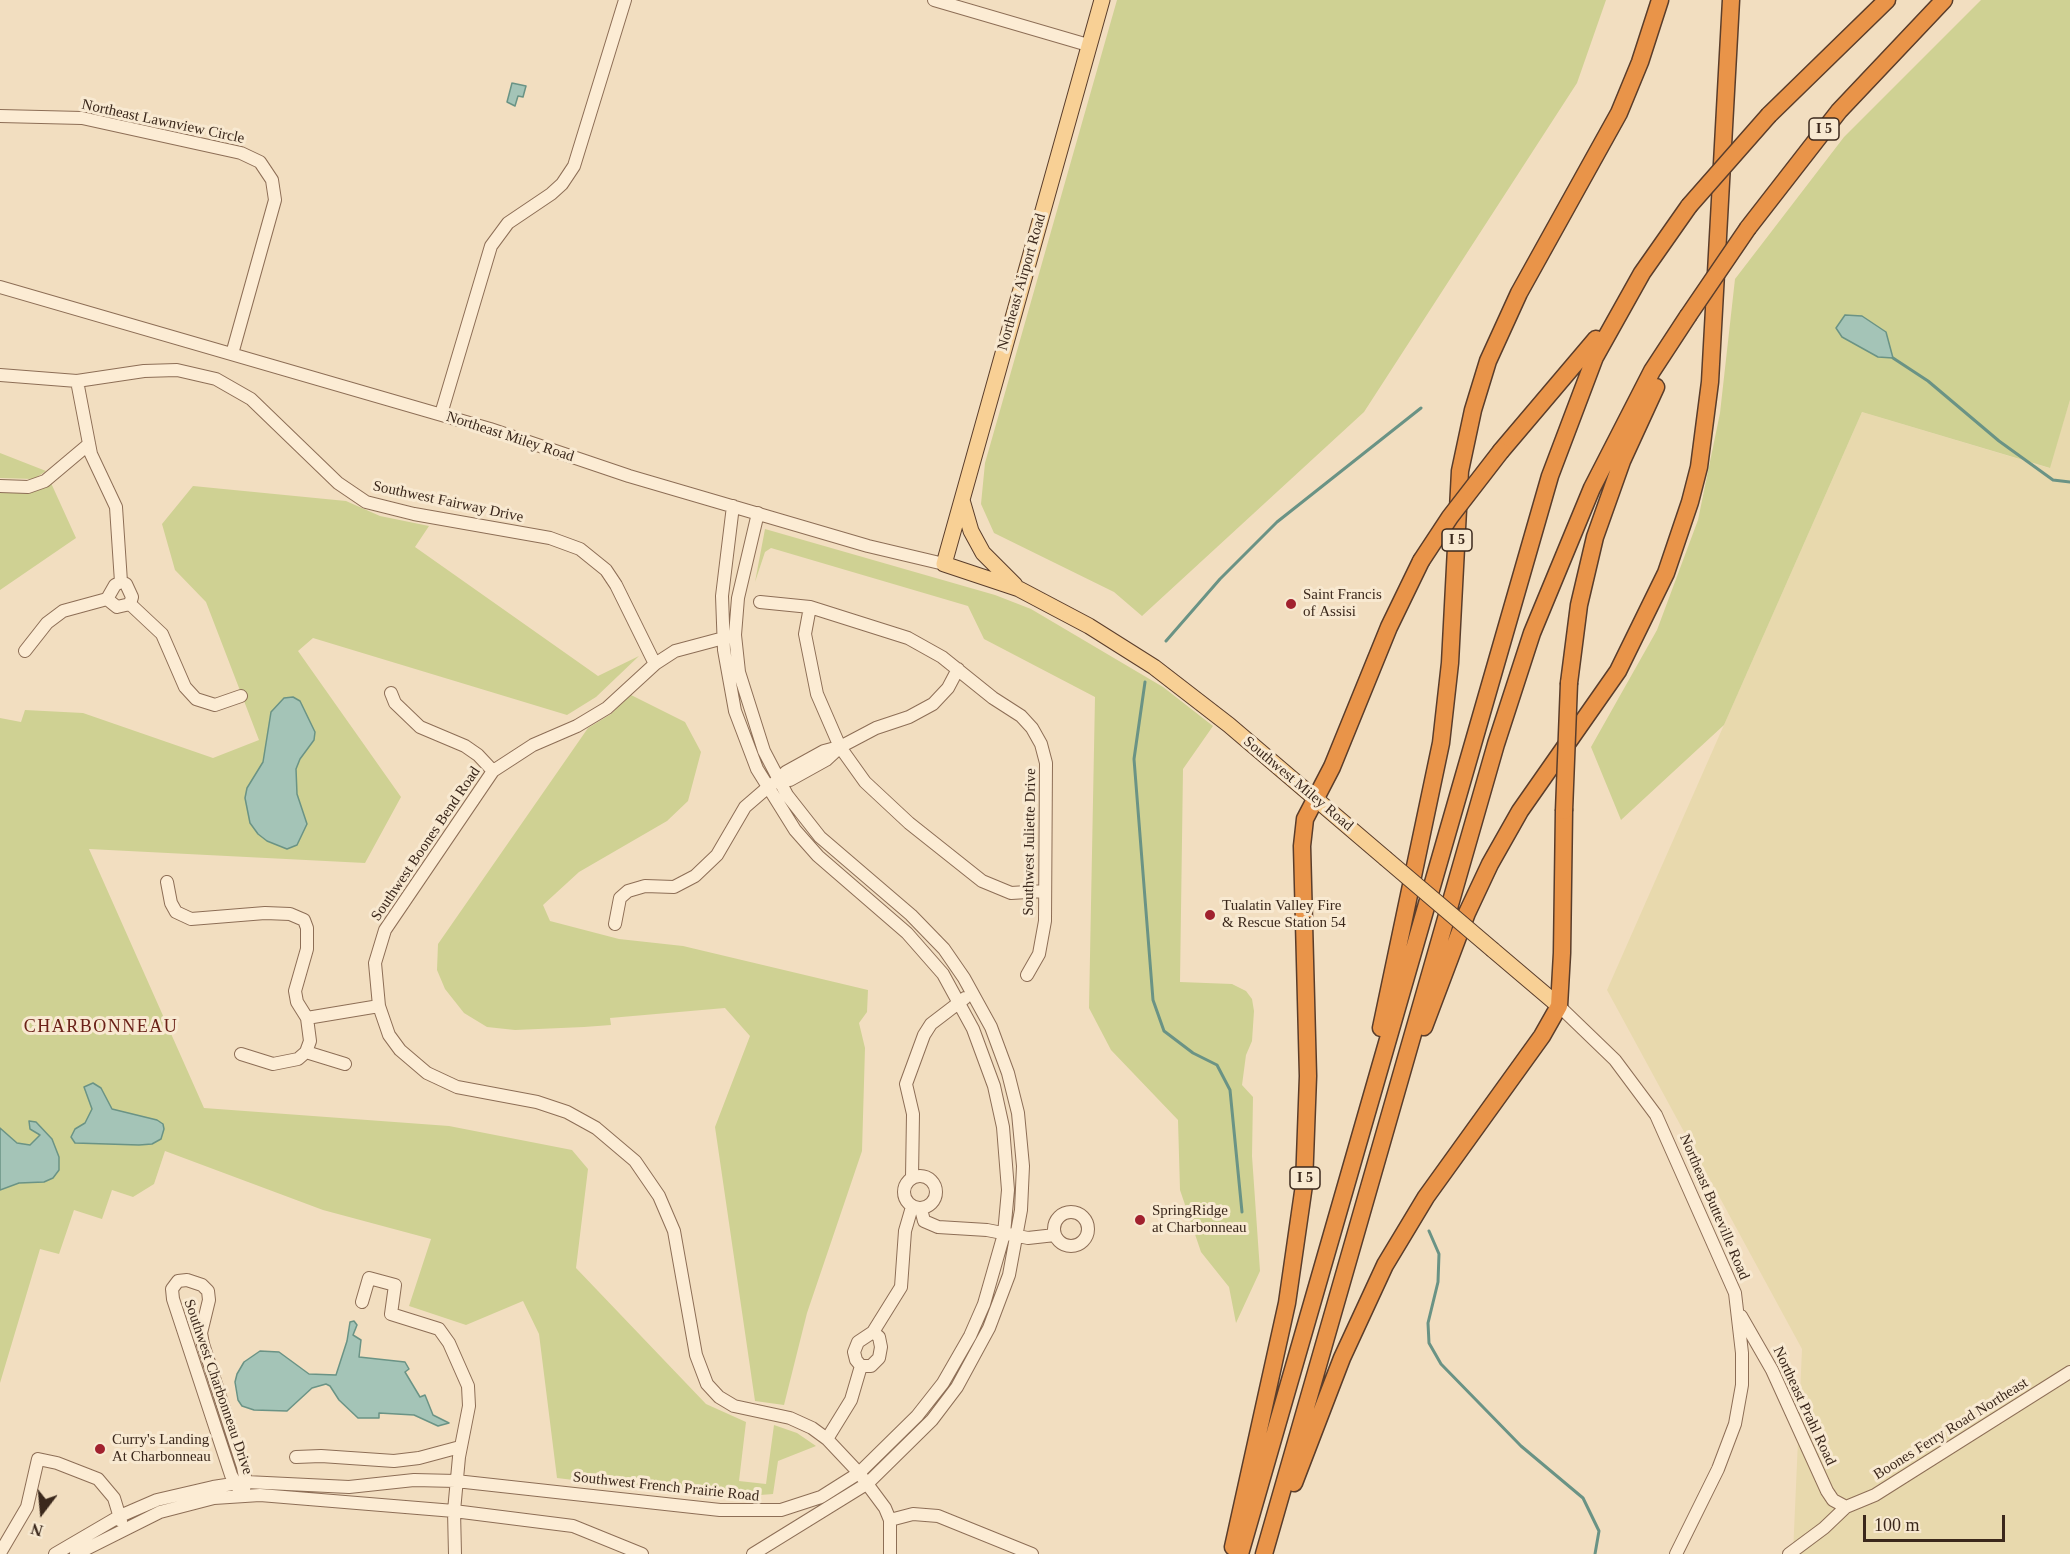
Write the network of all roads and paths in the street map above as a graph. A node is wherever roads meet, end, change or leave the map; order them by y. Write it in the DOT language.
graph roads {
  1 [pos="625,0"];
  2 [pos="934,0"];
  3 [pos="1102,0"];
  4 [pos="1660,0"];
  5 [pos="1731,0"];
  6 [pos="1887,0"];
  7 [pos="1944,0"];
  8 [pos="1952,0"];
  9 [pos="1909,37"];
  10 [pos="1088,45"];
  11 [pos="0,116"];
  12 [pos="0,287"];
  13 [pos="1625,303"];
  14 [pos="1671,343"];
  15 [pos="232,354"];
  16 [pos="0,375"];
  17 [pos="77,381"];
  18 [pos="441,414"];
  19 [pos="89,444"];
  20 [pos="0,486"];
  21 [pos="962,498"];
  22 [pos="733,506"];
  23 [pos="758,513"];
  24 [pos="944,564"];
  25 [pos="121,582"];
  26 [pos="1019,589"];
  27 [pos="107,599"];
  28 [pos="760,602"];
  29 [pos="130,604"];
  30 [pos="810,607"];
  31 [pos="729,637"];
  32 [pos="25,651"];
  33 [pos="655,663"];
  34 [pos="958,669"];
  35 [pos="391,693"];
  36 [pos="241,696"];
  37 [pos="840,747"];
  38 [pos="493,771"];
  39 [pos="778,780"];
  40 [pos="767,788"];
  41 [pos="1314,797"];
  42 [pos="167,882"];
  43 [pos="1044,891"];
  44 [pos="615,924"];
  45 [pos="1027,975"];
  46 [pos="973,993"];
  47 [pos="959,1002"];
  48 [pos="379,1006"];
  49 [pos="1559,1006"];
  50 [pos="307,1018"];
  51 [pos="306,1052"];
  52 [pos="241,1054"];
  53 [pos="345,1064"];
  54 [pos="1397,1088"];
  55 [pos="1366,1115"];
  56 [pos="912,1178"];
  57 [pos="916,1208"];
  58 [pos="1004,1234"];
  59 [pos="1055,1235"];
  60 [pos="1018,1236"];
  61 [pos="362,1302"];
  62 [pos="1739,1313"];
  63 [pos="873,1332"];
  64 [pos="861,1366"];
  65 [pos="2070,1372"];
  66 [pos="827,1439"];
  67 [pos="460,1447"];
  68 [pos="296,1457"];
  69 [pos="859,1473"];
  70 [pos="456,1481"];
  71 [pos="240,1483"];
  72 [pos="868,1484"];
  73 [pos="242,1495"];
  74 [pos="1846,1507"];
  75 [pos="454,1510"];
  76 [pos="890,1520"];
  77 [pos="121,1522"];
  78 [pos="0,1553"];
  79 [pos="55,1554"];
  80 [pos="76,1554"];
  81 [pos="455,1554"];
  82 [pos="642,1554"];
  83 [pos="753,1554"];
  84 [pos="890,1554"];
  85 [pos="1032,1554"];
  86 [pos="1232,1554"];
  87 [pos="1240,1554"];
  88 [pos="1265,1554"];
  89 [pos="1676,1554"];
  90 [pos="1789,1554"];
  1 -- 18 [label="street"];
  2 -- 10 [label="street"];
  3 -- 10 [label="main road, Northeast Airport Road"];
  4 -- 55 [label="highway, I 5"];
  5 -- 54 [label="highway, I 5"];
  6 -- 13 [label="highway, I 5, bridge"];
  7 -- 9 [label="highway, I 5"];
  8 -- 9 [label="highway, I 5"];
  9 -- 14 [label="highway, I 5, bridge"];
  10 -- 21 [label="main road, Northeast Airport Road"];
  11 -- 15 [label="street, Northeast Lawnview Circle"];
  12 -- 15 [label="street, Northeast Miley Road"];
  13 -- 41 [label="highway, I 5, bridge"];
  13 -- 55 [label="highway, I 5"];
  14 -- 49 [label="highway, I 5, bridge"];
  14 -- 54 [label="highway, I 5"];
  15 -- 18 [label="street, Northeast Miley Road"];
  16 -- 17 [label="street, Southwest Fairway Drive"];
  17 -- 19 [label="street"];
  17 -- 33 [label="street, Southwest Fairway Drive"];
  18 -- 22 [label="street, Northeast Miley Road"];
  19 -- 20 [label="street"];
  19 -- 25 [label="street"];
  21 -- 24 [label="main road, Northeast Airport Road"];
  21 -- 26 [label="main road"];
  22 -- 23 [label="street, Northeast Miley Road"];
  22 -- 31 [label="street, Southwest French Prairie Road"];
  23 -- 24 [label="street, Northeast Miley Road"];
  23 -- 31 [label="street, Southwest French Prairie Road"];
  24 -- 26 [label="main road, Northeast Miley Road"];
  25 -- 27 [label="street"];
  25 -- 29 [label="street"];
  26 -- 41 [label="main road, Southwest Miley Road"];
  27 -- 29 [label="street"];
  27 -- 32 [label="street"];
  28 -- 30 [label="street, Southwest Juliette Drive"];
  29 -- 36 [label="street"];
  30 -- 34 [label="street, Southwest Juliette Drive"];
  30 -- 37 [label="street"];
  31 -- 33 [label="street, Southwest Boones Bend Road"];
  31 -- 39 [label="street, Southwest French Prairie Road"];
  31 -- 40 [label="street, Southwest French Prairie Road"];
  33 -- 38 [label="street, Southwest Boones Bend Road"];
  34 -- 37 [label="street"];
  34 -- 43 [label="street, Southwest Juliette Drive"];
  35 -- 38 [label="street"];
  37 -- 39 [label="street"];
  37 -- 43 [label="street"];
  38 -- 48 [label="street, Southwest Boones Bend Road"];
  39 -- 40 [label="street"];
  39 -- 46 [label="street, Southwest French Prairie Road"];
  40 -- 44 [label="street"];
  40 -- 47 [label="street, Southwest French Prairie Road"];
  41 -- 49 [label="main road, Southwest Miley Road, bridge"];
  41 -- 86 [label="highway, I 5"];
  42 -- 50 [label="street"];
  43 -- 45 [label="street, Southwest Juliette Drive"];
  46 -- 47 [label="street"];
  46 -- 60 [label="street, Southwest French Prairie Road"];
  47 -- 56 [label="street"];
  47 -- 58 [label="street, Southwest French Prairie Road"];
  48 -- 50 [label="street"];
  48 -- 66 [label="street, Southwest Boones Bend Road"];
  49 -- 62 [label="street, Northeast Butteville Road"];
  49 -- 88 [label="highway, I 5"];
  50 -- 51 [label="street"];
  51 -- 52 [label="street"];
  51 -- 53 [label="street"];
  54 -- 88 [label="highway, I 5"];
  55 -- 87 [label="highway, I 5"];
  56 -- 57 [label="street"];
  56 -- 57 [label="street"];
  57 -- 58 [label="street"];
  57 -- 63 [label="street"];
  58 -- 60 [label="street"];
  58 -- 69 [label="street, Southwest French Prairie Road"];
  59 -- 60 [label="street"];
  60 -- 72 [label="street, Southwest French Prairie Road"];
  61 -- 67 [label="street"];
  62 -- 74 [label="street, Northeast Prahl Road"];
  62 -- 89 [label="street, Northeast Butteville Road"];
  63 -- 64 [label="street"];
  63 -- 64 [label="street"];
  64 -- 66 [label="street"];
  65 -- 74 [label="street, Boones Ferry Road Northeast"];
  66 -- 69 [label="street, Southwest Boones Bend Road"];
  67 -- 68 [label="street"];
  67 -- 70 [label="street"];
  69 -- 70 [label="street, Southwest French Prairie Road"];
  69 -- 72 [label="street, Southwest Boones Bend Road"];
  70 -- 71 [label="street, Southwest French Prairie Road"];
  70 -- 75 [label="street"];
  71 -- 71 [label="street, Southwest Charbonneau Drive"];
  71 -- 73 [label="street, Southwest Charbonneau Drive"];
  71 -- 77 [label="street, Southwest French Prairie Road"];
  72 -- 76 [label="street, Southwest Boones Bend Road"];
  72 -- 83 [label="street, Southwest French Prairie Road"];
  73 -- 75 [label="street, Southwest French Prairie Road"];
  73 -- 77 [label="street, Southwest French Prairie Road"];
  74 -- 90 [label="street"];
  75 -- 81 [label="street"];
  75 -- 82 [label="street, Southwest French Prairie Road"];
  76 -- 84 [label="street"];
  76 -- 85 [label="street"];
  77 -- 78 [label="street"];
  77 -- 79 [label="street, Southwest French Prairie Road"];
  77 -- 80 [label="street, Southwest French Prairie Road"];
}
